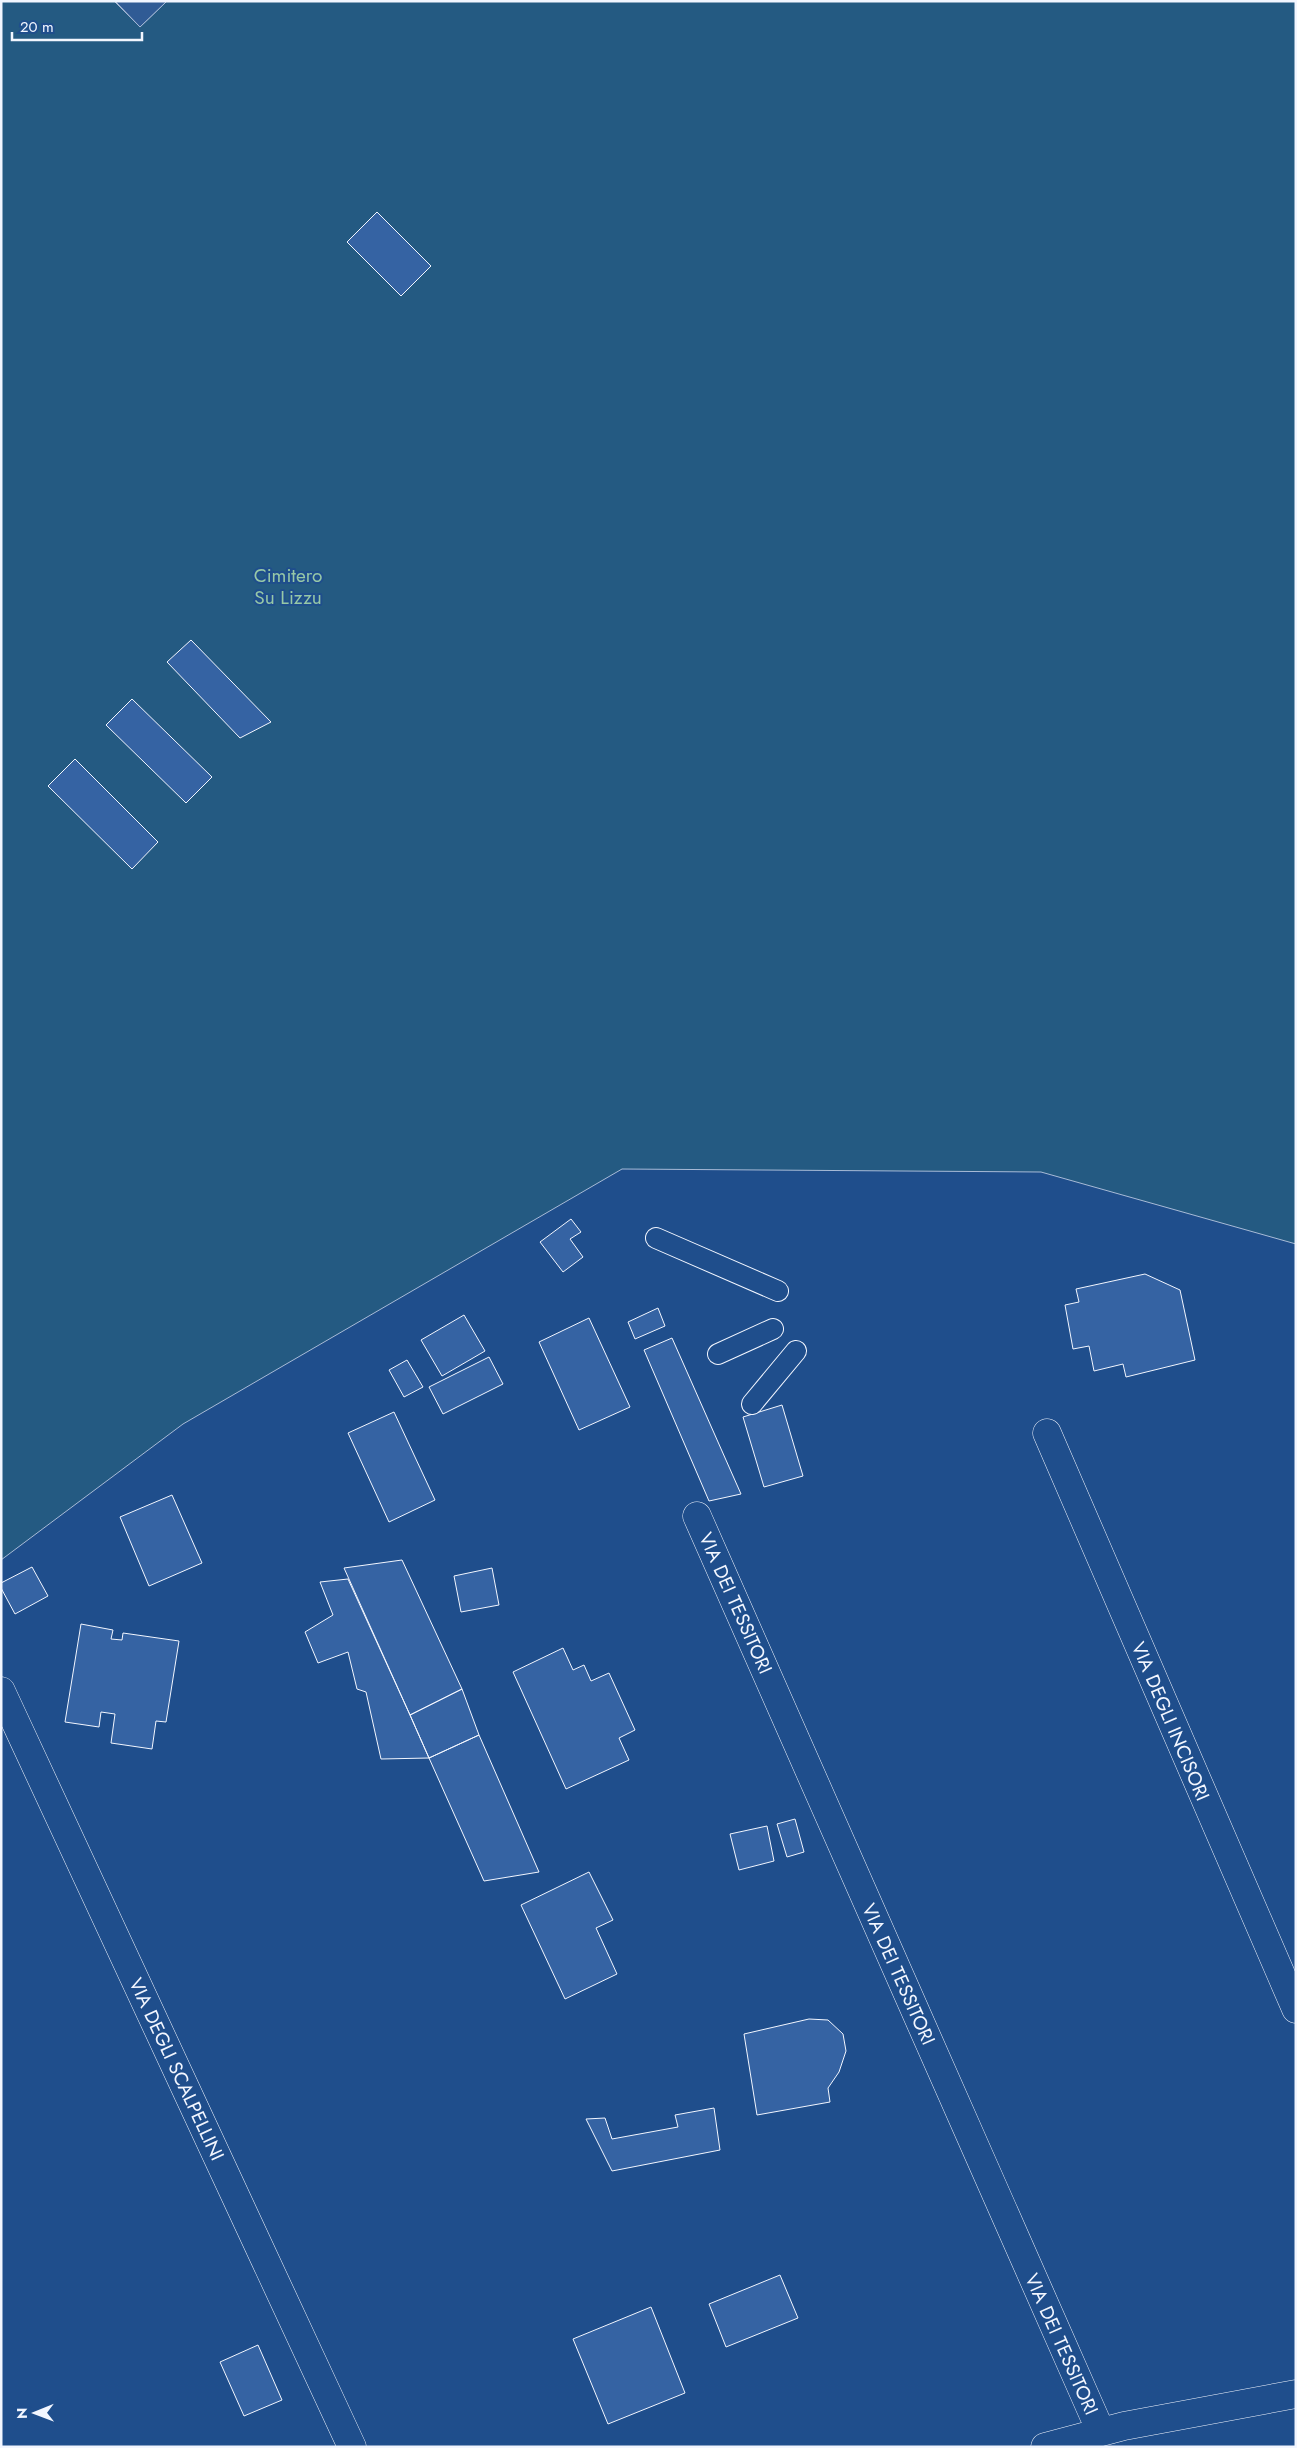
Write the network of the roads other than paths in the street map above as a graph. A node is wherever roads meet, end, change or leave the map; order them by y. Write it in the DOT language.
graph roads {
  1 [pos="656,1238"];
  2 [pos="778,1292"];
  3 [pos="773,1329"];
  4 [pos="796,1351"];
  5 [pos="718,1354"];
  6 [pos="752,1404"];
  7 [pos="1047,1432"];
  8 [pos="697,1516"];
  9 [pos="1,1691"];
  10 [pos="1296,2009"];
  11 [pos="1296,2394"];
  12 [pos="1101,2432"];
  13 [pos="352,2447"];
  14 [pos="1045,2447"];
  1 -- 2 [label="lane"];
  3 -- 5 [label="lane"];
  4 -- 6 [label="lane"];
  7 -- 10 [label="street, VIA DEGLI INCISORI"];
  8 -- 12 [label="street, VIA DEI TESSITORI"];
  9 -- 13 [label="street, VIA DEGLI SCALPELLINI"];
  11 -- 12 [label="street"];
  12 -- 14 [label="street"];
}
